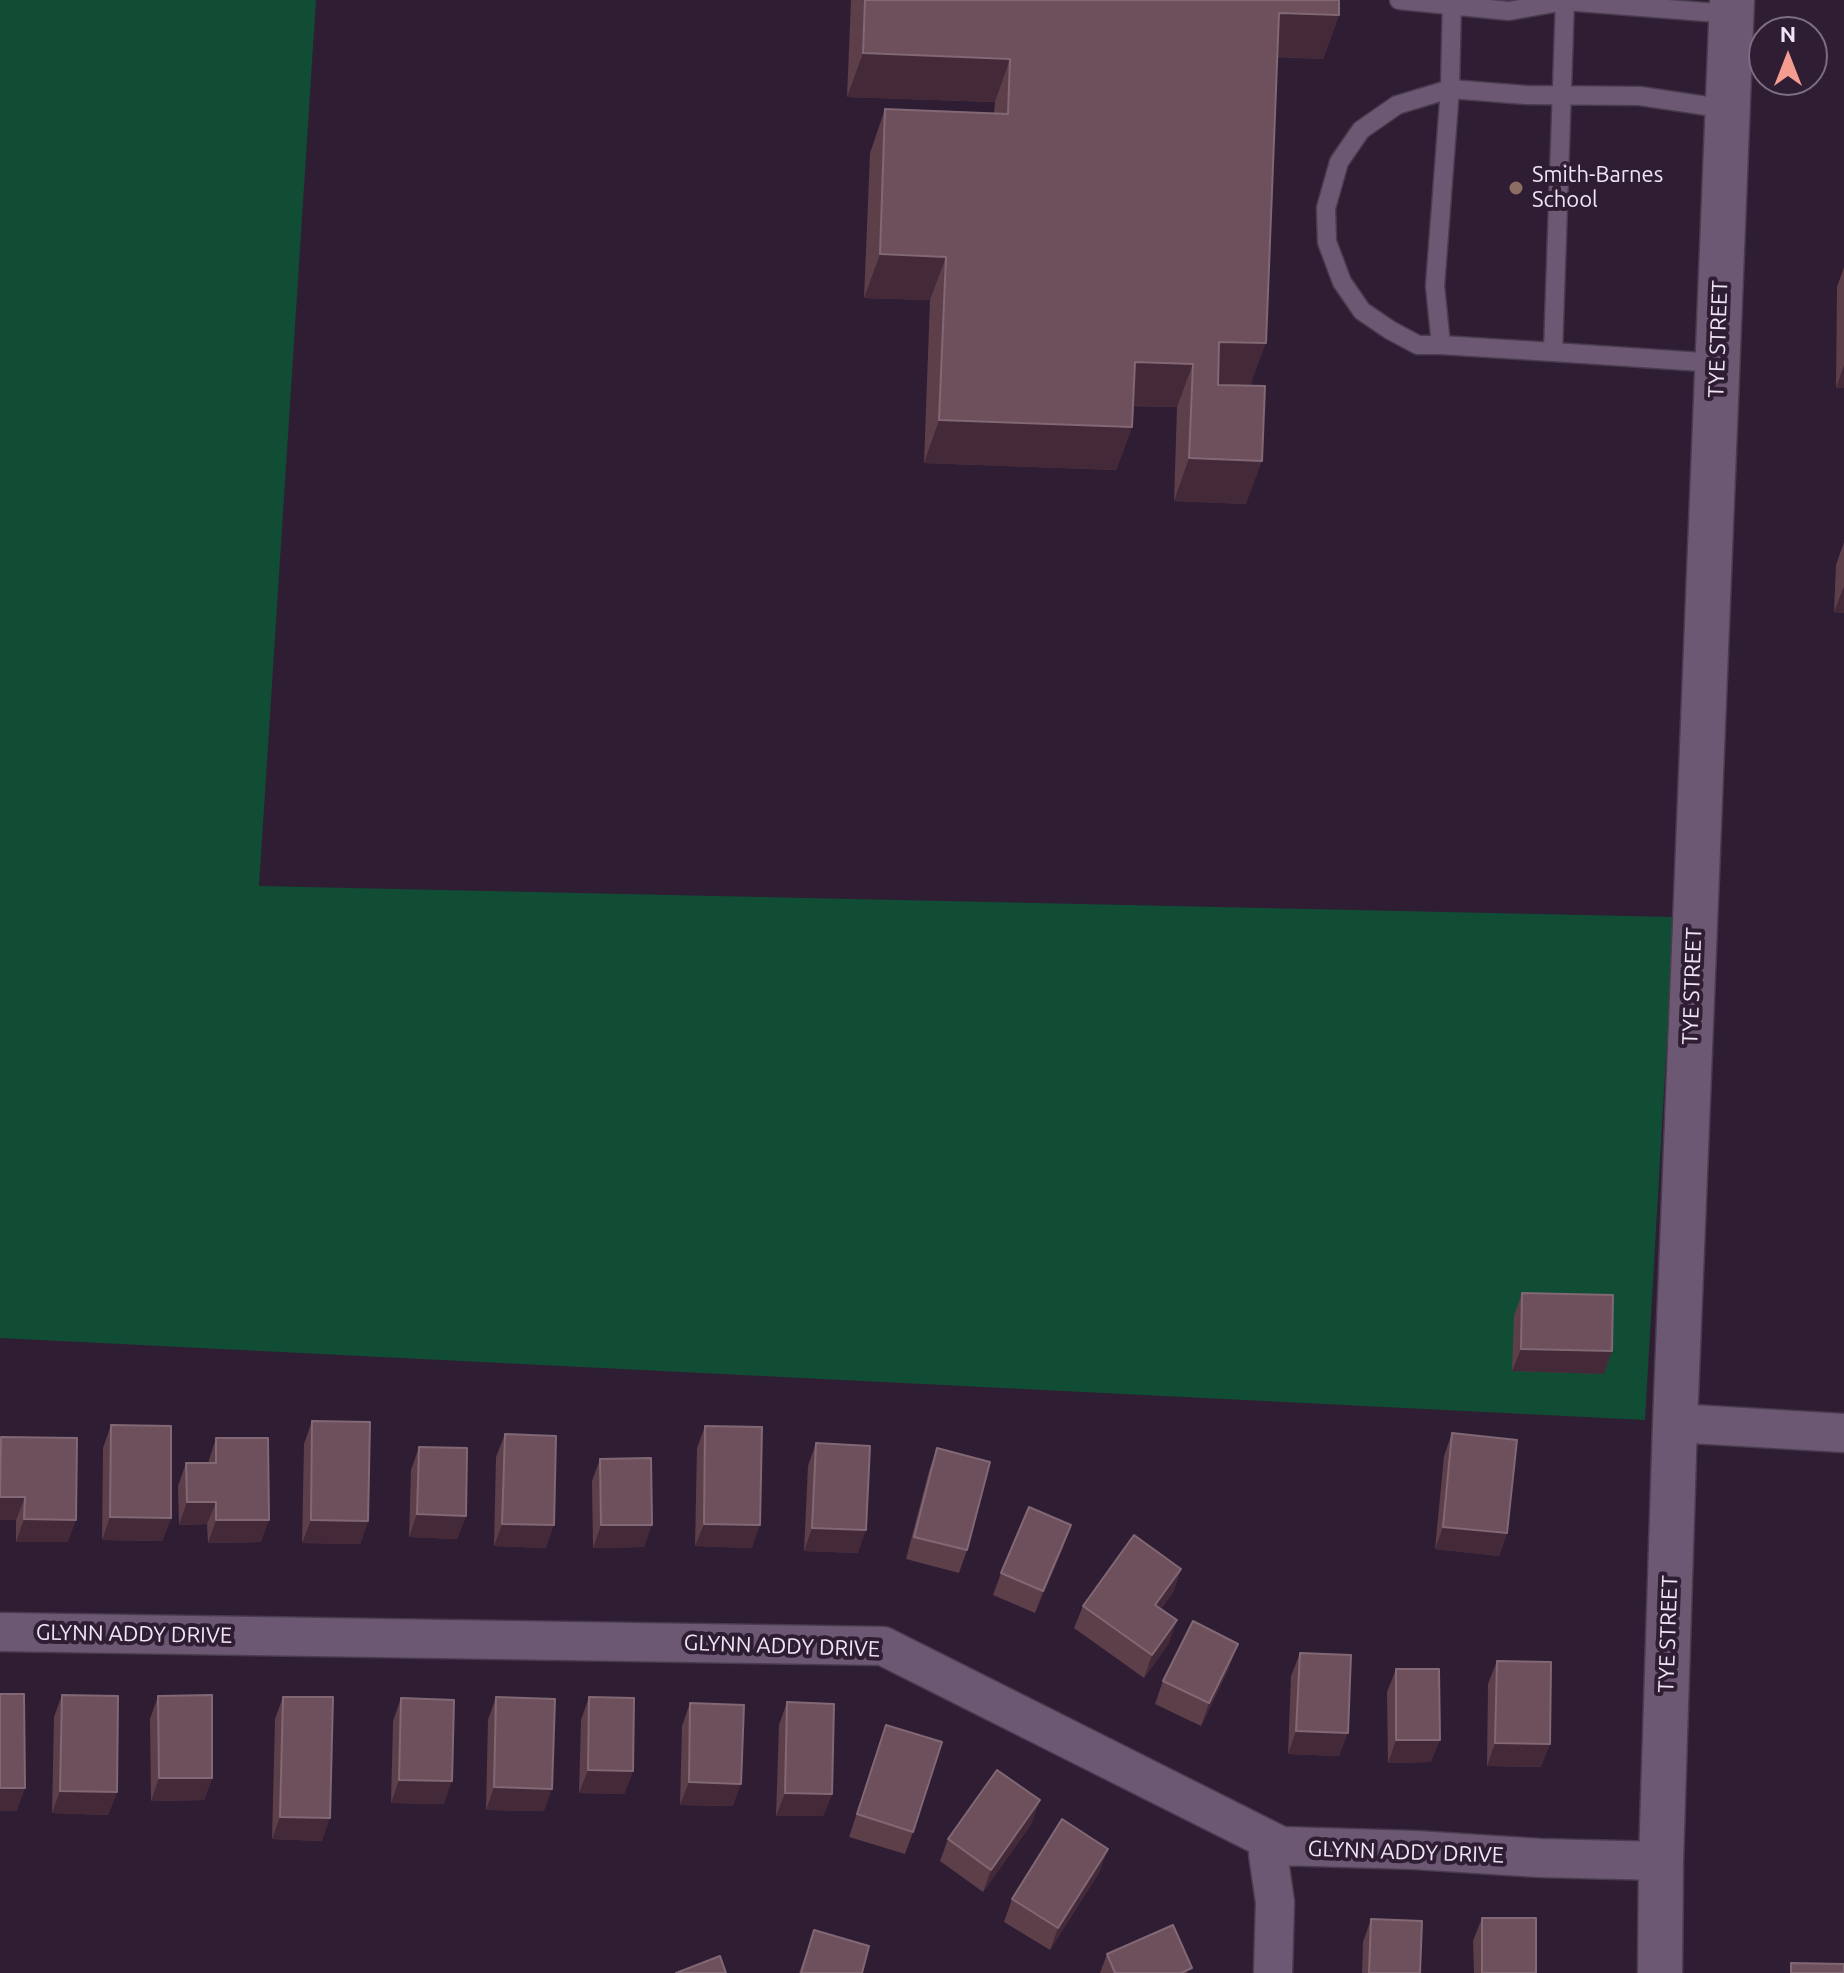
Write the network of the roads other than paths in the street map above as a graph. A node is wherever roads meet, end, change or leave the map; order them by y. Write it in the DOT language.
graph roads {
  1 [pos="1399,0"];
  2 [pos="1565,1"];
  3 [pos="1452,3"];
  4 [pos="1731,7"];
  5 [pos="1450,89"];
  6 [pos="1563,95"];
  7 [pos="1727,109"];
  8 [pos="1441,345"];
  9 [pos="1553,352"];
  10 [pos="1717,363"];
  11 [pos="1675,1423"];
  12 [pos="1844,1433"];
  13 [pos="0,1632"];
  14 [pos="1281,1846"];
  15 [pos="1661,1861"];
  16 [pos="1273,1973"];
  17 [pos="1660,1973"];
  1 -- 3 [label="lane"];
  2 -- 3 [label="lane"];
  2 -- 4 [label="lane"];
  2 -- 6 [label="lane"];
  3 -- 5 [label="lane"];
  4 -- 7 [label="street, TYE STREET"];
  5 -- 6 [label="lane"];
  5 -- 8 [label="lane"];
  5 -- 8 [label="lane"];
  6 -- 7 [label="lane"];
  6 -- 9 [label="lane"];
  7 -- 10 [label="street, TYE STREET"];
  8 -- 9 [label="lane"];
  9 -- 10 [label="lane"];
  10 -- 11 [label="street, TYE STREET"];
  11 -- 12 [label="street"];
  11 -- 15 [label="street, TYE STREET"];
  13 -- 14 [label="street, GLYNN ADDY DRIVE"];
  14 -- 15 [label="street, GLYNN ADDY DRIVE"];
  14 -- 16 [label="street"];
  15 -- 17 [label="street, TYE STREET"];
}
